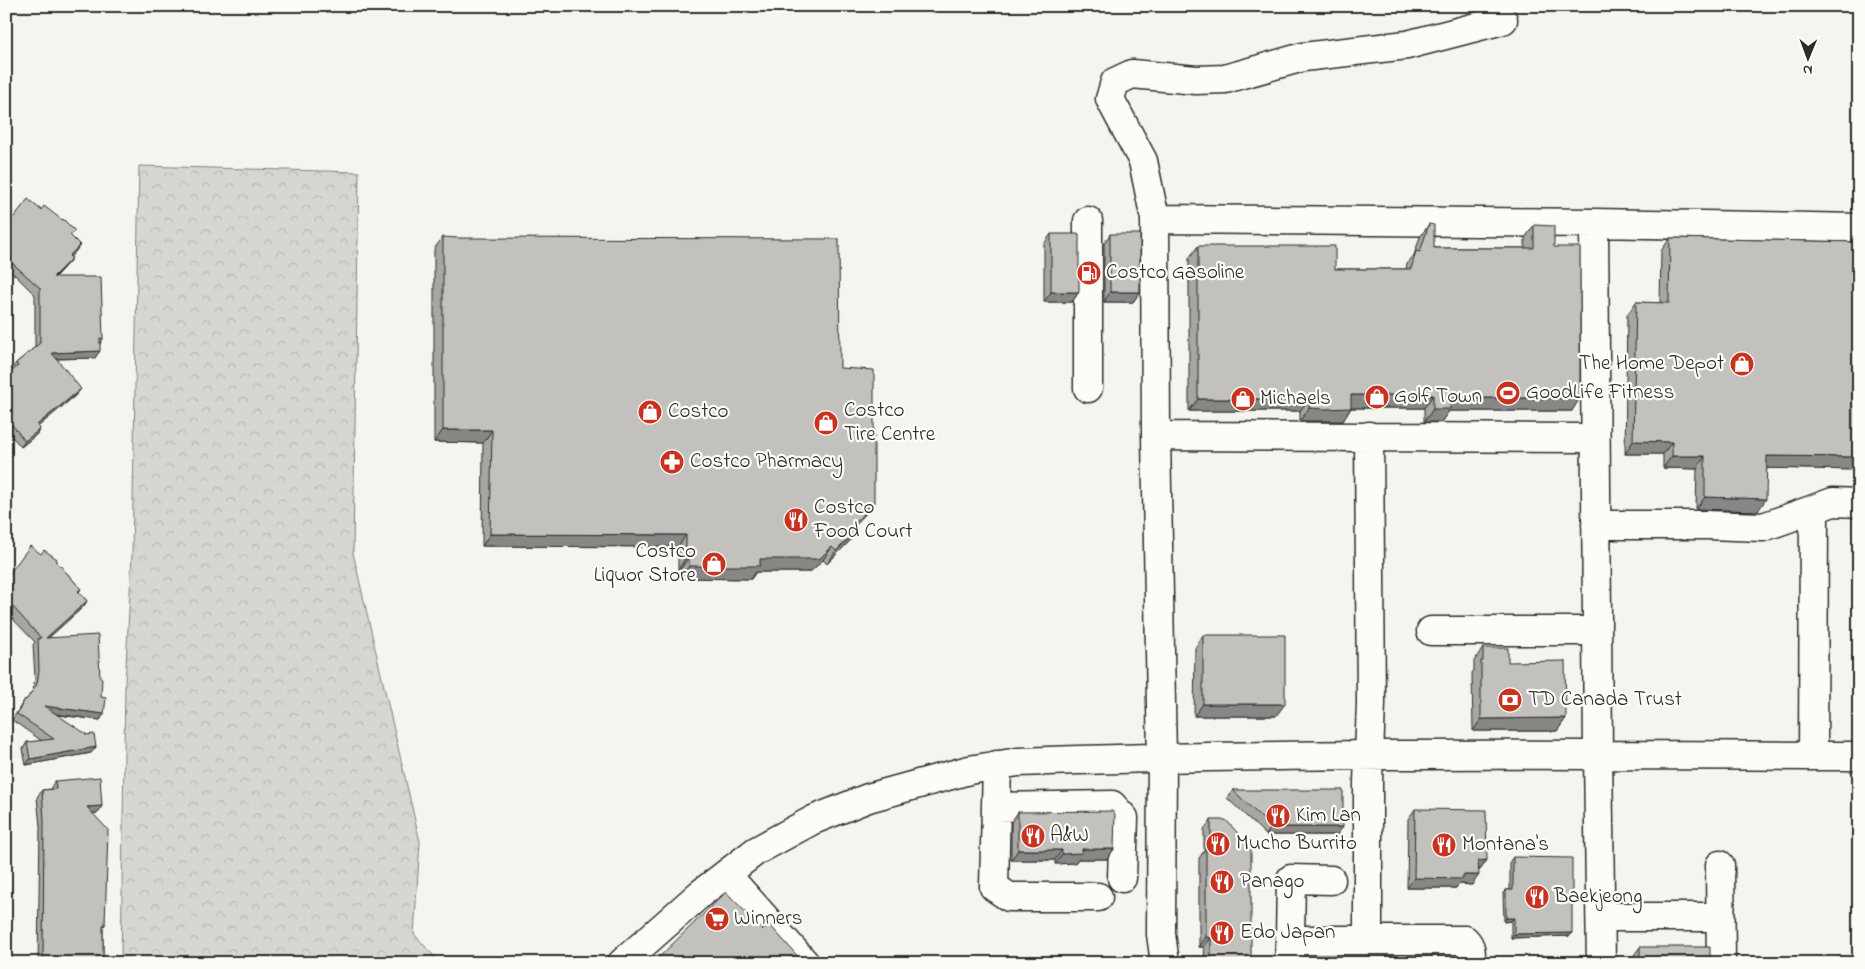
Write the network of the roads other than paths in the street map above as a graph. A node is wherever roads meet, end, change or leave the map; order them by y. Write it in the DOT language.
graph roads {
  1 [pos="1502,20"];
  2 [pos="1155,219"];
  3 [pos="1088,220"];
  4 [pos="1594,223"];
  5 [pos="1859,228"];
  6 [pos="1088,388"];
  7 [pos="1156,436"];
  8 [pos="1369,436"];
  9 [pos="1595,438"];
  10 [pos="1859,503"];
  11 [pos="1814,509"];
  12 [pos="1596,525"];
  13 [pos="1431,631"];
  14 [pos="1597,631"];
  15 [pos="1598,755"];
  16 [pos="1369,756"];
  17 [pos="1812,756"];
  18 [pos="1859,756"];
  19 [pos="1162,758"];
  20 [pos="997,765"];
  21 [pos="996,807"];
  22 [pos="1720,865"];
  23 [pos="726,874"];
  24 [pos="1122,878"];
  25 [pos="1331,880"];
  26 [pos="1098,897"];
  27 [pos="1601,917"];
  28 [pos="1720,917"];
  29 [pos="1368,940"];
  30 [pos="1290,951"];
  31 [pos="622,963"];
  32 [pos="805,963"];
  33 [pos="1165,963"];
  34 [pos="1471,963"];
  35 [pos="1601,963"];
  36 [pos="1721,963"];
  1 -- 2 [label="lane"];
  2 -- 4 [label="lane"];
  2 -- 7 [label="lane"];
  3 -- 6 [label="lane"];
  4 -- 5 [label="lane"];
  4 -- 9 [label="lane"];
  7 -- 8 [label="lane"];
  7 -- 19 [label="lane"];
  8 -- 9 [label="lane"];
  8 -- 16 [label="lane"];
  9 -- 12 [label="lane"];
  10 -- 11 [label="lane"];
  11 -- 12 [label="lane"];
  11 -- 17 [label="lane"];
  12 -- 14 [label="lane"];
  13 -- 14 [label="lane"];
  14 -- 15 [label="lane"];
  15 -- 16 [label="lane"];
  15 -- 17 [label="lane"];
  15 -- 27 [label="lane"];
  16 -- 19 [label="lane"];
  16 -- 29 [label="lane"];
  17 -- 18 [label="lane"];
  19 -- 20 [label="lane"];
  19 -- 33 [label="lane"];
  20 -- 21 [label="lane"];
  20 -- 23 [label="lane"];
  21 -- 24 [label="lane"];
  21 -- 26 [label="lane"];
  22 -- 28 [label="lane"];
  23 -- 31 [label="lane"];
  23 -- 32 [label="lane"];
  25 -- 30 [label="lane"];
  27 -- 28 [label="lane"];
  27 -- 35 [label="lane"];
  28 -- 36 [label="lane"];
  29 -- 30 [label="lane"];
  29 -- 34 [label="lane"];
}
